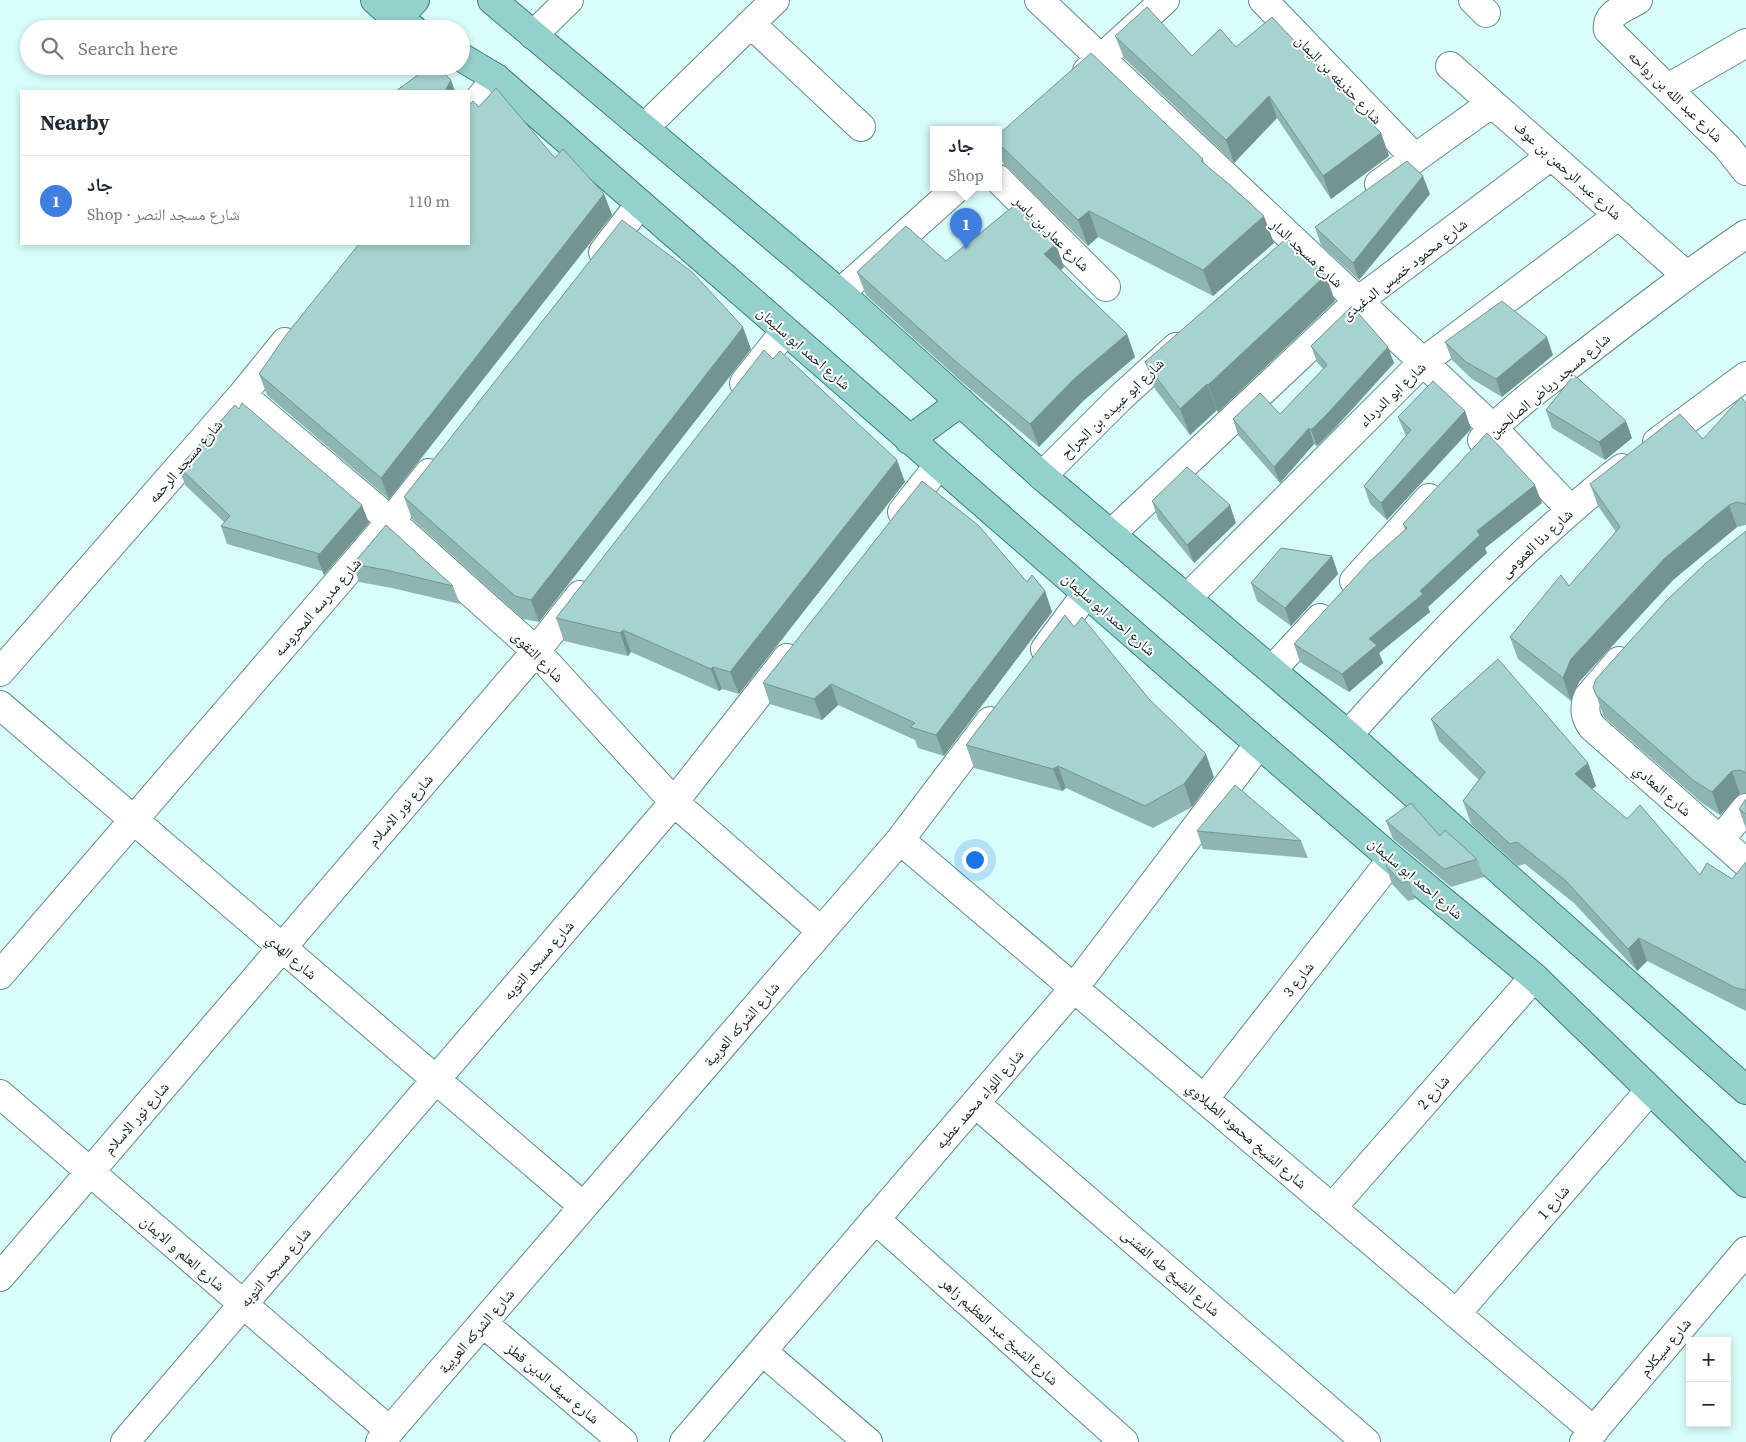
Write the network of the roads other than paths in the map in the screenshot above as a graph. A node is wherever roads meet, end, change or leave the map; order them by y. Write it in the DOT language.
graph roads {
  1 [pos="375,0"];
  2 [pos="492,0"];
  3 [pos="569,0"];
  4 [pos="775,0"];
  5 [pos="1039,0"];
  6 [pos="1165,0"];
  7 [pos="1263,0"];
  8 [pos="1638,0"];
  9 [pos="408,16"];
  10 [pos="750,24"];
  11 [pos="533,34"];
  12 [pos="1746,43"];
  13 [pos="1100,58"];
  14 [pos="470,63"];
  15 [pos="1450,66"];
  16 [pos="496,78"];
  17 [pos="1071,85"];
  18 [pos="1668,88"];
  19 [pos="1492,103"];
  20 [pos="470,111"];
  21 [pos="861,127"];
  22 [pos="644,128"];
  23 [pos="1737,142"];
  24 [pos="1552,156"];
  25 [pos="1415,158"];
  26 [pos="1746,171"];
  27 [pos="1002,183"];
  28 [pos="954,191"];
  29 [pos="1355,201"];
  30 [pos="640,204"];
  31 [pos="1619,216"];
  32 [pos="1746,234"];
  33 [pos="1306,236"];
  34 [pos="1275,262"];
  35 [pos="586,274"];
  36 [pos="1686,275"];
  37 [pos="1106,286"];
  38 [pos="840,293"];
  39 [pos="1358,301"];
  40 [pos="302,319"];
  41 [pos="785,332"];
  42 [pos="1193,333"];
  43 [pos="1423,362"];
  44 [pos="1746,376"];
  45 [pos="242,395"];
  46 [pos="730,402"];
  47 [pos="961,402"];
  48 [pos="1493,428"];
  49 [pos="909,440"];
  50 [pos="446,452"];
  51 [pos="1462,462"];
  52 [pos="938,466"];
  53 [pos="1042,476"];
  54 [pos="1443,483"];
  55 [pos="1571,510"];
  56 [pos="391,521"];
  57 [pos="887,531"];
  58 [pos="1111,534"];
  59 [pos="593,578"];
  60 [pos="1086,594"];
  61 [pos="1187,598"];
  62 [pos="802,639"];
  63 [pos="1636,642"];
  64 [pos="536,651"];
  65 [pos="1032,666"];
  66 [pos="1272,670"];
  67 [pos="0,672"];
  68 [pos="1008,698"];
  69 [pos="0,705"];
  70 [pos="1348,735"];
  71 [pos="1259,744"];
  72 [pos="1420,800"];
  73 [pos="674,802"];
  74 [pos="1746,808"];
  75 [pos="134,820"];
  76 [pos="1368,838"];
  77 [pos="900,840"];
  78 [pos="1720,840"];
  79 [pos="1392,859"];
  80 [pos="1746,863"];
  81 [pos="821,931"];
  82 [pos="282,948"];
  83 [pos="0,975"];
  84 [pos="1534,977"];
  85 [pos="1074,988"];
  86 [pos="436,1080"];
  87 [pos="1650,1090"];
  88 [pos="1746,1090"];
  89 [pos="0,1094"];
  90 [pos="1204,1099"];
  91 [pos="975,1103"];
  92 [pos="90,1172"];
  93 [pos="1746,1182"];
  94 [pos="583,1206"];
  95 [pos="1332,1208"];
  96 [pos="875,1219"];
  97 [pos="1746,1251"];
  98 [pos="0,1277"];
  99 [pos="243,1304"];
  100 [pos="1456,1314"];
  101 [pos="483,1323"];
  102 [pos="762,1351"];
  103 [pos="385,1436"];
  104 [pos="1589,1437"];
  105 [pos="125,1442"];
  106 [pos="623,1442"];
  107 [pos="684,1442"];
  108 [pos="868,1442"];
  109 [pos="1124,1442"];
  110 [pos="1366,1442"];
  1 -- 9 [label="main road"];
  2 -- 11 [label="main road"];
  3 -- 11 [label="street"];
  4 -- 10 [label="street"];
  5 -- 13 [label="street, شارع مسجد الدار"];
  6 -- 13 [label="street"];
  7 -- 25 [label="street, شارع حذيفه بن اليمان"];
  8 -- 18 [label="street, شارع عبد الله بن رواحه"];
  10 -- 21 [label="street"];
  10 -- 22 [label="street"];
  11 -- 22 [label="main road"];
  12 -- 18 [label="street"];
  13 -- 17 [label="street"];
  13 -- 33 [label="street, شارع مسجد الدار"];
  14 -- 16 [label="main road, شارع احمد ابو سليمان"];
  15 -- 19 [label="street, شارع عبد الرحمن بن عوف"];
  16 -- 20 [label="street"];
  16 -- 30 [label="main road, شارع احمد ابو سليمان"];
  18 -- 23 [label="street, شارع عبد الله بن رواحه"];
  19 -- 24 [label="street, شارع عبد الرحمن بن عوف"];
  19 -- 25 [label="street"];
  22 -- 38 [label="main road"];
  23 -- 26 [label="street, شارع عبد الله بن رواحه"];
  24 -- 31 [label="street, شارع عبد الرحمن بن عوف"];
  24 -- 39 [label="street, شارع محمود خميس الدغيدى"];
  25 -- 29 [label="street"];
  27 -- 37 [label="street, شارع عمار بن ياسر"];
  28 -- 38 [label="street"];
  30 -- 35 [label="street"];
  30 -- 41 [label="main road, شارع احمد ابو سليمان"];
  31 -- 36 [label="street, شارع عبد الرحمن بن عوف"];
  31 -- 43 [label="street, شارع ابو الدرداء"];
  32 -- 36 [label="street, شارع مسجد رياض الصالحين"];
  33 -- 34 [label="street"];
  33 -- 39 [label="street, شارع مسجد الدار"];
  36 -- 48 [label="street, شارع مسجد رياض الصالحين"];
  38 -- 47 [label="main road"];
  39 -- 43 [label="street, شارع مسجد الدار"];
  39 -- 58 [label="street, شارع محمود خميس الدغيدى"];
  40 -- 45 [label="street, شارع مسجد الرحمه"];
  41 -- 46 [label="street"];
  41 -- 49 [label="main road, شارع احمد ابو سليمان"];
  42 -- 53 [label="street, شارع ابو عبيده بن الجراح"];
  43 -- 48 [label="street, شارع مسجد الدار"];
  43 -- 61 [label="street, شارع ابو الدرداء"];
  44 -- 55 [label="street, شارع دنا العمومى"];
  45 -- 56 [label="street, شارع التقوى"];
  45 -- 67 [label="street, شارع مسجد الرحمه"];
  47 -- 49 [label="main road"];
  47 -- 53 [label="main road"];
  48 -- 51 [label="street, شارع مسجد رياض الصالحين"];
  48 -- 55 [label="street, شارع مسجد الدار"];
  49 -- 52 [label="main road, شارع احمد ابو سليمان"];
  50 -- 56 [label="street, شارع مدرسه المحروسه"];
  52 -- 57 [label="street"];
  52 -- 60 [label="main road, شارع احمد ابو سليمان"];
  53 -- 58 [label="main road"];
  54 -- 66 [label="street"];
  55 -- 70 [label="street, شارع دنا العمومى"];
  56 -- 64 [label="street, شارع التقوى"];
  56 -- 75 [label="street, شارع مدرسه المحروسه"];
  58 -- 61 [label="main road"];
  59 -- 64 [label="street, شارع نور الاسلام"];
  60 -- 65 [label="street"];
  60 -- 71 [label="main road, شارع احمد ابو سليمان"];
  61 -- 66 [label="main road"];
  62 -- 73 [label="street, شارع مسجد التوبه"];
  63 -- 78 [label="street, شارع المعادي"];
  64 -- 73 [label="street, شارع التقوى"];
  64 -- 82 [label="street, شارع نور الاسلام"];
  66 -- 70 [label="main road"];
  68 -- 77 [label="street, شارع الشركه العربية"];
  69 -- 75 [label="street, شارع الهدي"];
  70 -- 72 [label="main road"];
  71 -- 76 [label="main road, شارع احمد ابو سليمان"];
  71 -- 85 [label="street, شارع اللواء محمد عطيه"];
  72 -- 76 [label="main road"];
  72 -- 88 [label="main road"];
  73 -- 81 [label="street, شارع التقوى"];
  73 -- 86 [label="street, شارع مسجد التوبه"];
  74 -- 78 [label="street"];
  75 -- 82 [label="street, شارع الهدي"];
  75 -- 83 [label="street, شارع مدرسه المحروسه"];
  76 -- 79 [label="main road, شارع احمد ابو سليمان"];
  77 -- 81 [label="street, شارع الشركه العربية"];
  77 -- 85 [label="street, شارع الشيخ محمود الطبلاوي"];
  78 -- 80 [label="street, شارع المعادي"];
  79 -- 84 [label="main road, شارع احمد ابو سليمان"];
  79 -- 90 [label="street, شارع 3"];
  81 -- 94 [label="street, شارع الشركه العربية"];
  82 -- 86 [label="street, شارع الهدي"];
  82 -- 92 [label="street, شارع نور الاسلام"];
  84 -- 87 [label="main road, شارع احمد ابو سليمان"];
  84 -- 95 [label="street, شارع 2"];
  85 -- 90 [label="street, شارع الشيخ محمود الطبلاوي"];
  85 -- 91 [label="street, شارع اللواء محمد عطيه"];
  86 -- 94 [label="street, شارع الهدي"];
  86 -- 99 [label="street, شارع مسجد التوبه"];
  87 -- 93 [label="main road, شارع احمد ابو سليمان"];
  87 -- 100 [label="street, شارع 1"];
  89 -- 92 [label="street, شارع العلم و الايمان"];
  90 -- 95 [label="street, شارع الشيخ محمود الطبلاوي"];
  91 -- 96 [label="street, شارع اللواء محمد عطيه"];
  91 -- 110 [label="street, شارع الشيخ طه الفشنى"];
  92 -- 98 [label="street, شارع نور الاسلام"];
  92 -- 99 [label="street, شارع العلم و الايمان"];
  94 -- 101 [label="street, شارع الشركه العربية"];
  95 -- 100 [label="street, شارع الشيخ محمود الطبلاوي"];
  96 -- 102 [label="street, شارع اللواء محمد عطيه"];
  96 -- 109 [label="street, شارع الشيخ عبد العظيم زاهر"];
  97 -- 104 [label="street, شارع سيكلام"];
  99 -- 103 [label="street, شارع العلم و الايمان"];
  99 -- 105 [label="street, شارع مسجد التوبه"];
  100 -- 104 [label="street, شارع الشيخ محمود الطبلاوي"];
  101 -- 103 [label="street, شارع الشركه العربية"];
  101 -- 106 [label="street, شارع سيف الدين قطز"];
  102 -- 107 [label="street, شارع اللواء محمد عطيه"];
  102 -- 108 [label="street"];
}
